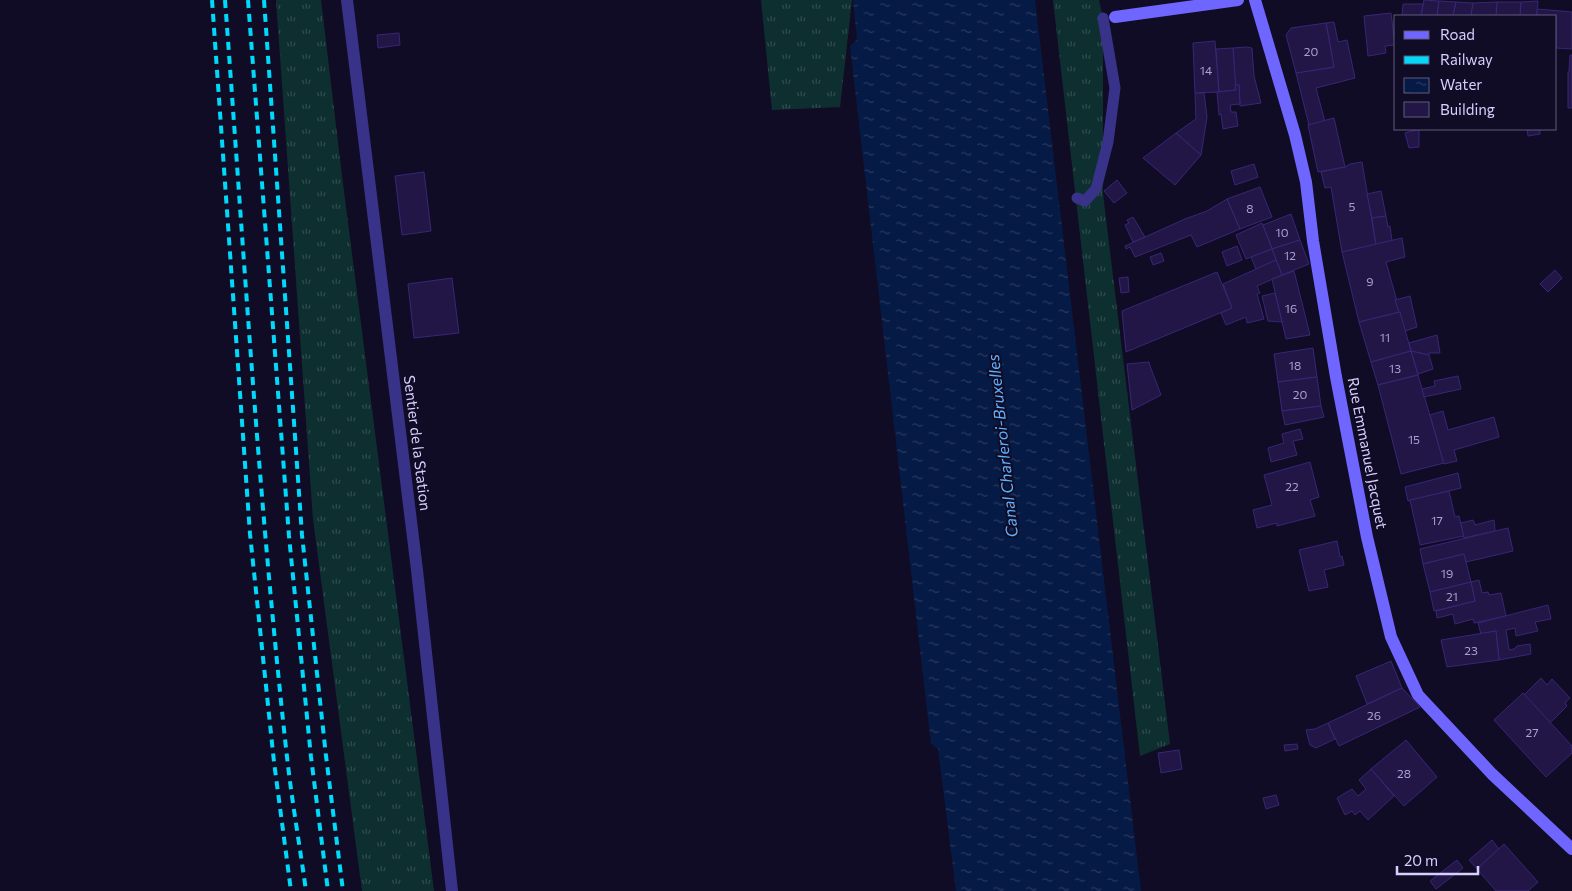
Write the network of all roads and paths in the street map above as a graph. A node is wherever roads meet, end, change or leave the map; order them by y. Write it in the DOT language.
graph roads {
  1 [pos="347,0"];
  2 [pos="1238,0"];
  3 [pos="1255,0"];
  4 [pos="1109,18"];
  5 [pos="1077,198"];
  6 [pos="1572,849"];
  7 [pos="452,891"];
  1 -- 7 [label="street, Sentier de la Station"];
  2 -- 4 [label="street"];
  3 -- 6 [label="street, Rue Emmanuel Jacquet"];
  4 -- 5 [label="lane"];
}
